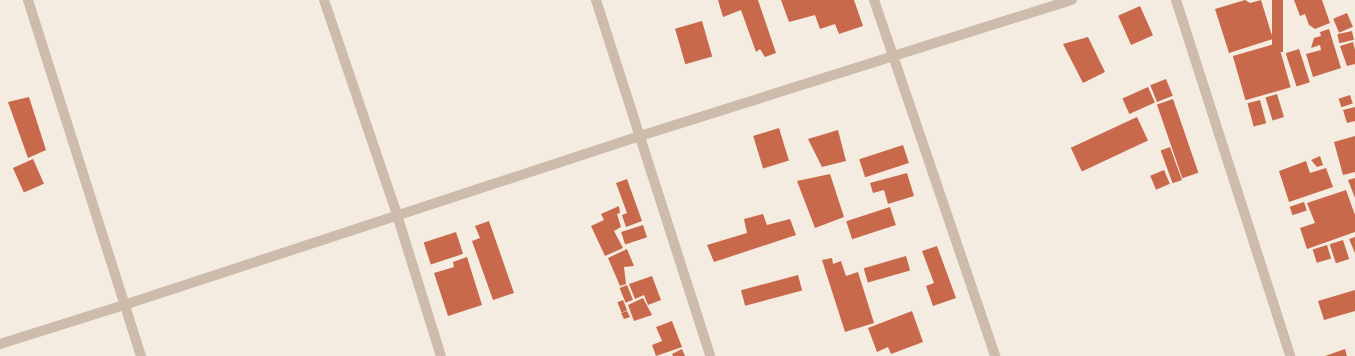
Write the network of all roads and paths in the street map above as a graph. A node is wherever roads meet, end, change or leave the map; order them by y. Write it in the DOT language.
graph roads {
  1 [pos="28,0"];
  2 [pos="324,0"];
  3 [pos="596,0"];
  4 [pos="874,0"];
  5 [pos="1072,0"];
  6 [pos="1176,0"];
  7 [pos="892,56"];
  8 [pos="640,136"];
  9 [pos="397,215"];
  10 [pos="124,305"];
  11 [pos="0,344"];
  12 [pos="141,356"];
  13 [pos="441,356"];
  14 [pos="710,356"];
  15 [pos="995,356"];
  16 [pos="1290,356"];
  1 -- 10 [label="street"];
  2 -- 9 [label="street"];
  3 -- 8 [label="street"];
  4 -- 7 [label="street"];
  5 -- 7 [label="street"];
  6 -- 16 [label="street"];
  7 -- 8 [label="street"];
  7 -- 15 [label="street"];
  8 -- 9 [label="street"];
  8 -- 14 [label="street"];
  9 -- 10 [label="street"];
  9 -- 13 [label="street"];
  10 -- 11 [label="street"];
  10 -- 12 [label="street"];
}
